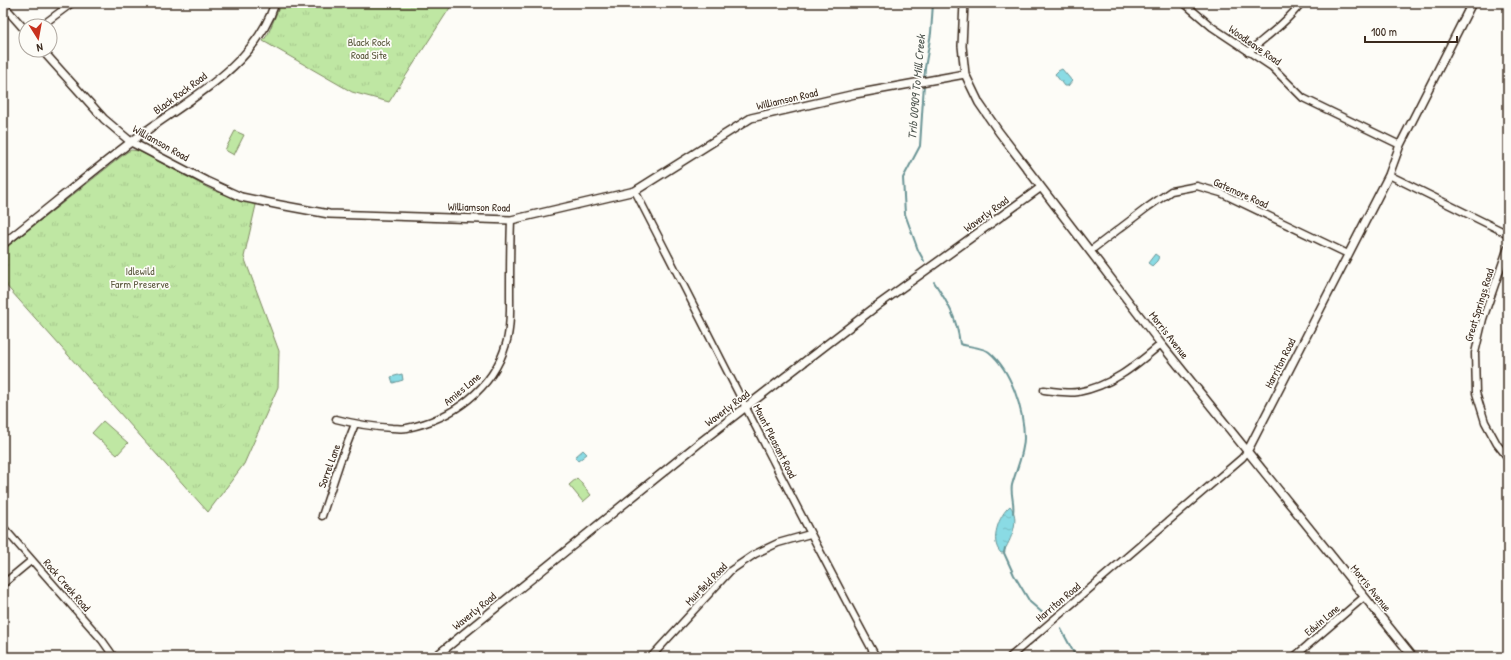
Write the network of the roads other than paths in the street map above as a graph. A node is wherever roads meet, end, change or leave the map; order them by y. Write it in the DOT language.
graph roads {
  1 [pos="72,3"];
  2 [pos="275,3"];
  3 [pos="964,3"];
  4 [pos="1184,3"];
  5 [pos="1302,3"];
  6 [pos="1472,3"];
  7 [pos="3,5"];
  8 [pos="51,18"];
  9 [pos="18,22"];
  10 [pos="1248,52"];
  11 [pos="49,58"];
  12 [pos="965,74"];
  13 [pos="131,142"];
  14 [pos="1400,145"];
  15 [pos="1389,175"];
  16 [pos="1040,188"];
  17 [pos="635,191"];
  18 [pos="511,220"];
  19 [pos="1508,234"];
  20 [pos="3,244"];
  21 [pos="1508,247"];
  22 [pos="1090,251"];
  23 [pos="1348,254"];
  24 [pos="1161,344"];
  25 [pos="1044,390"];
  26 [pos="746,407"];
  27 [pos="336,418"];
  28 [pos="355,424"];
  29 [pos="1247,452"];
  30 [pos="1508,458"];
  31 [pos="322,516"];
  32 [pos="3,527"];
  33 [pos="810,534"];
  34 [pos="32,560"];
  35 [pos="3,584"];
  36 [pos="1364,597"];
  37 [pos="114,657"];
  38 [pos="435,657"];
  39 [pos="651,657"];
  40 [pos="876,657"];
  41 [pos="1010,657"];
  42 [pos="1294,657"];
  43 [pos="1413,657"];
  1 -- 8 [label="street"];
  2 -- 13 [label="street, Black Rock Road"];
  3 -- 12 [label="street, Morris Avenue"];
  4 -- 10 [label="street, Woodleave Road"];
  5 -- 10 [label="street"];
  6 -- 14 [label="street, Harriton Road"];
  7 -- 9 [label="street"];
  10 -- 14 [label="street, Woodleave Road"];
  11 -- 13 [label="street, Williamson Road"];
  12 -- 16 [label="street, Morris Avenue"];
  12 -- 17 [label="street, Williamson Road"];
  13 -- 18 [label="street, Williamson Road"];
  13 -- 20 [label="street, Black Rock Road"];
  14 -- 15 [label="street, Harriton Road"];
  15 -- 19 [label="street"];
  15 -- 23 [label="street, Harriton Road"];
  16 -- 22 [label="street, Morris Avenue"];
  16 -- 26 [label="street, Waverly Road"];
  17 -- 18 [label="street, Williamson Road"];
  17 -- 26 [label="street, Mount Pleasant Road"];
  18 -- 28 [label="street, Amies Lane"];
  21 -- 30 [label="street, Great Springs Road"];
  22 -- 23 [label="street, Gatemore Road"];
  22 -- 24 [label="street, Morris Avenue"];
  23 -- 29 [label="street, Harriton Road"];
  24 -- 25 [label="street"];
  24 -- 29 [label="street, Morris Avenue"];
  26 -- 33 [label="street, Mount Pleasant Road"];
  26 -- 38 [label="street, Waverly Road"];
  27 -- 28 [label="street, Amies Lane"];
  28 -- 31 [label="street, Sorrel Lane"];
  29 -- 36 [label="street, Morris Avenue"];
  29 -- 41 [label="street, Harriton Road"];
  32 -- 34 [label="street, Rock Creek Road"];
  33 -- 39 [label="street, Muirfield Road"];
  33 -- 40 [label="street, Mount Pleasant Road"];
  34 -- 35 [label="street"];
  34 -- 37 [label="street, Rock Creek Road"];
  36 -- 42 [label="street, Edwin Lane"];
  36 -- 43 [label="street, Morris Avenue"];
}
